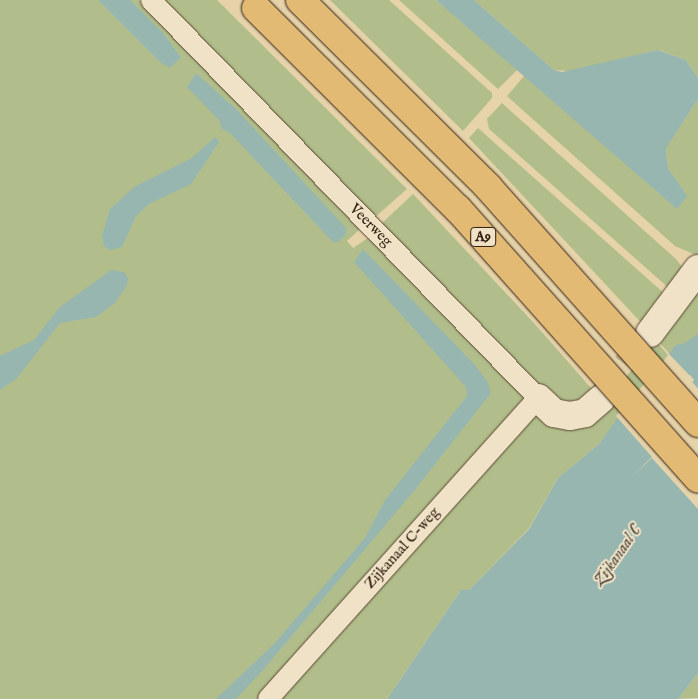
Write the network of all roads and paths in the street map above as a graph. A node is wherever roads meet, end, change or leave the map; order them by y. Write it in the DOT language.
graph roads {
  1 [pos="151,0"];
  2 [pos="300,0"];
  3 [pos="256,8"];
  4 [pos="698,269"];
  5 [pos="650,334"];
  6 [pos="538,398"];
  7 [pos="601,399"];
  8 [pos="698,423"];
  9 [pos="698,478"];
  10 [pos="268,699"];
  1 -- 6 [label="street, Veerweg"];
  2 -- 8 [label="highway, A9, bridge"];
  3 -- 9 [label="highway, A9, bridge"];
  4 -- 5 [label="street"];
  6 -- 7 [label="street, Veerweg"];
  6 -- 10 [label="street, Zijkanaal C-weg"];
}
